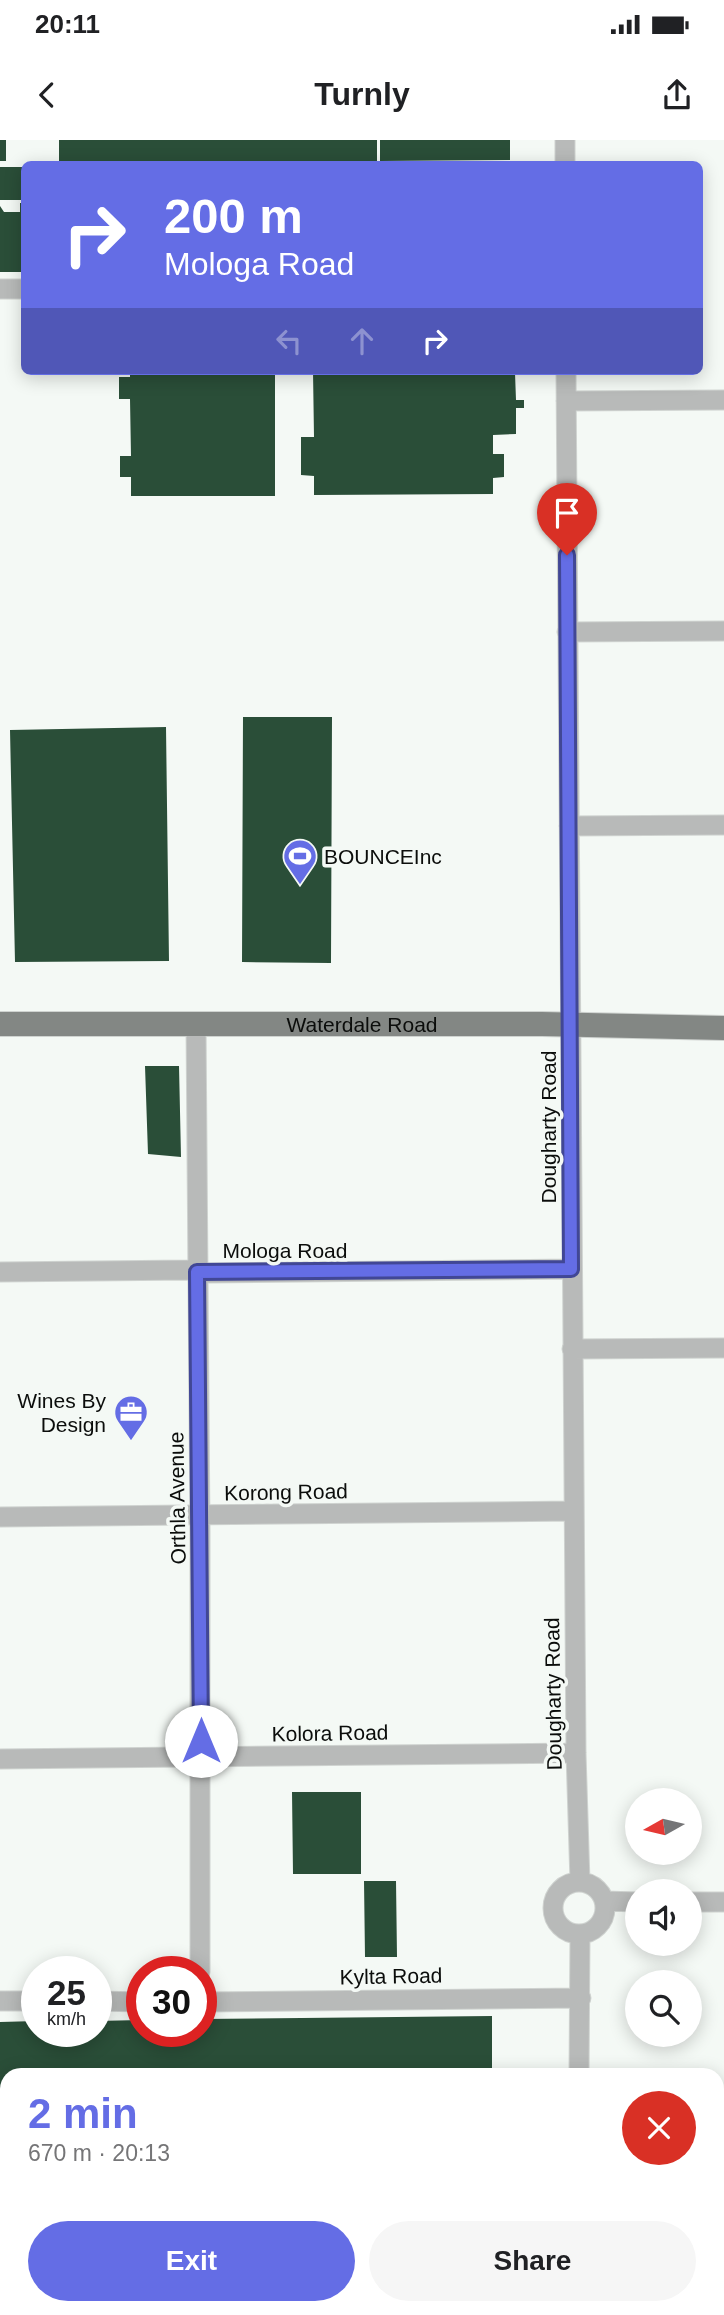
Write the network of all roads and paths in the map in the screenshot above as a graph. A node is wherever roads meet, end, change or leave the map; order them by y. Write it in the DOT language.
graph roads {
  1 [pos="565,140"];
  2 [pos="565,161"];
  3 [pos="0,289"];
  4 [pos="21,289"];
  5 [pos="566,375"];
  6 [pos="724,400"];
  7 [pos="566,401"];
  8 [pos="724,631"];
  9 [pos="567,632"];
  10 [pos="724,825"];
  11 [pos="569,826"];
  12 [pos="196,1023"];
  13 [pos="0,1024"];
  14 [pos="569,1026"];
  15 [pos="724,1028"];
  16 [pos="571,1269"];
  17 [pos="0,1272"];
  18 [pos="197,1272"];
  19 [pos="724,1348"];
  20 [pos="572,1349"];
  21 [pos="574,1511"];
  22 [pos="200,1515"];
  23 [pos="0,1517"];
  24 [pos="576,1753"];
  25 [pos="201,1757"];
  26 [pos="0,1759"];
  27 [pos="580,1882"];
  28 [pos="605,1901"];
  29 [pos="625,1902"];
  30 [pos="702,1902"];
  31 [pos="724,1902"];
  32 [pos="580,1934"];
  33 [pos="200,1956"];
  34 [pos="581,1998"];
  35 [pos="0,2001"];
  36 [pos="21,2001"];
  37 [pos="217,2002"];
  38 [pos="579,2068"];
  1 -- 2 [label="street"];
  3 -- 4 [label="street"];
  5 -- 7 [label="street, Dougharty Road"];
  6 -- 7 [label="street"];
  7 -- 9 [label="street, Dougharty Road"];
  8 -- 9 [label="street"];
  9 -- 11 [label="street, Dougharty Road"];
  10 -- 11 [label="street"];
  11 -- 14 [label="street, Dougharty Road"];
  12 -- 13 [label="main road, Waterdale Road"];
  12 -- 14 [label="main road, Waterdale Road"];
  12 -- 18 [label="street, Orthla Avenue"];
  14 -- 15 [label="main road, Waterdale Road"];
  14 -- 16 [label="street, Dougharty Road"];
  16 -- 18 [label="street, Mologa Road"];
  16 -- 20 [label="street, Dougharty Road"];
  17 -- 18 [label="street, Mologa Road"];
  18 -- 22 [label="street, Orthla Avenue"];
  19 -- 20 [label="street"];
  20 -- 21 [label="street, Dougharty Road"];
  21 -- 22 [label="street, Korong Road"];
  21 -- 24 [label="street, Dougharty Road"];
  22 -- 23 [label="street, Korong Road"];
  22 -- 25 [label="street, Orthla Avenue"];
  24 -- 25 [label="street, Kolora Road"];
  24 -- 27 [label="street, Dougharty Road"];
  25 -- 26 [label="street, Kolora Road"];
  25 -- 33 [label="street, Orthla Avenue"];
  27 -- 28 [label="street"];
  27 -- 32 [label="street"];
  28 -- 29 [label="street"];
  28 -- 32 [label="street"];
  30 -- 31 [label="street"];
  32 -- 34 [label="street"];
  34 -- 37 [label="street, Kylta Road"];
  34 -- 38 [label="street"];
  35 -- 36 [label="street"];
}
